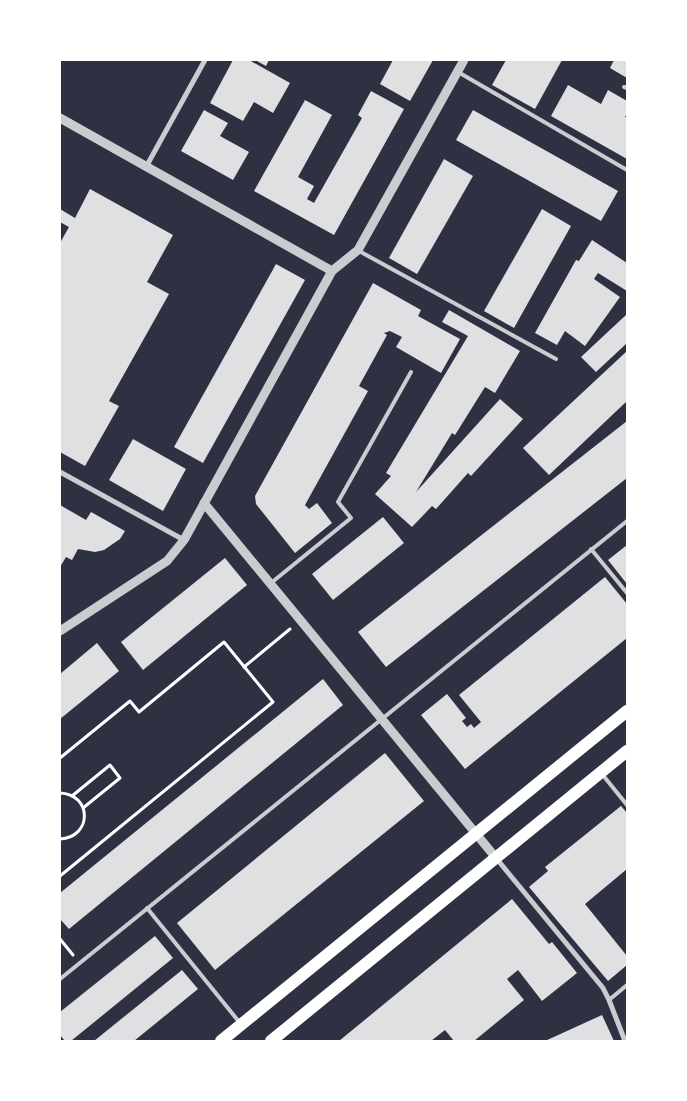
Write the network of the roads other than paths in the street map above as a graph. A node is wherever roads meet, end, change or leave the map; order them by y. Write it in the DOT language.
graph roads {
  1 [pos="206,60"];
  2 [pos="464,60"];
  3 [pos="458,72"];
  4 [pos="60,118"];
  5 [pos="146,167"];
  6 [pos="627,170"];
  7 [pos="358,250"];
  8 [pos="332,271"];
  9 [pos="556,359"];
  10 [pos="411,372"];
  11 [pos="60,472"];
  12 [pos="204,503"];
  13 [pos="627,521"];
  14 [pos="184,540"];
  15 [pos="592,549"];
  16 [pos="270,584"];
  17 [pos="627,593"];
  18 [pos="60,631"];
  19 [pos="627,711"];
  20 [pos="381,718"];
  21 [pos="627,751"];
  22 [pos="600,773"];
  23 [pos="627,805"];
  24 [pos="476,834"];
  25 [pos="496,858"];
  26 [pos="147,908"];
  27 [pos="60,979"];
  28 [pos="627,985"];
  29 [pos="609,1000"];
  30 [pos="241,1024"];
  31 [pos="221,1041"];
  32 [pos="271,1041"];
  33 [pos="624,1041"];
  1 -- 5 [label="street"];
  2 -- 3 [label="street"];
  3 -- 6 [label="lane"];
  3 -- 7 [label="street"];
  4 -- 5 [label="street"];
  5 -- 8 [label="street"];
  7 -- 8 [label="street"];
  7 -- 9 [label="lane"];
  8 -- 12 [label="street"];
  10 -- 16 [label="lane"];
  11 -- 14 [label="street"];
  12 -- 14 [label="street"];
  12 -- 16 [label="street"];
  13 -- 15 [label="lane"];
  14 -- 18 [label="street"];
  15 -- 17 [label="lane"];
  15 -- 20 [label="lane"];
  16 -- 20 [label="street"];
  19 -- 24 [label="main road"];
  20 -- 24 [label="street"];
  20 -- 26 [label="lane"];
  21 -- 22 [label="main road"];
  22 -- 23 [label="lane"];
  22 -- 25 [label="main road"];
  24 -- 25 [label="street"];
  24 -- 30 [label="main road"];
  25 -- 29 [label="street"];
  25 -- 32 [label="main road"];
  26 -- 27 [label="lane"];
  26 -- 30 [label="lane"];
  28 -- 29 [label="lane"];
  29 -- 33 [label="street"];
  30 -- 31 [label="main road"];
}
